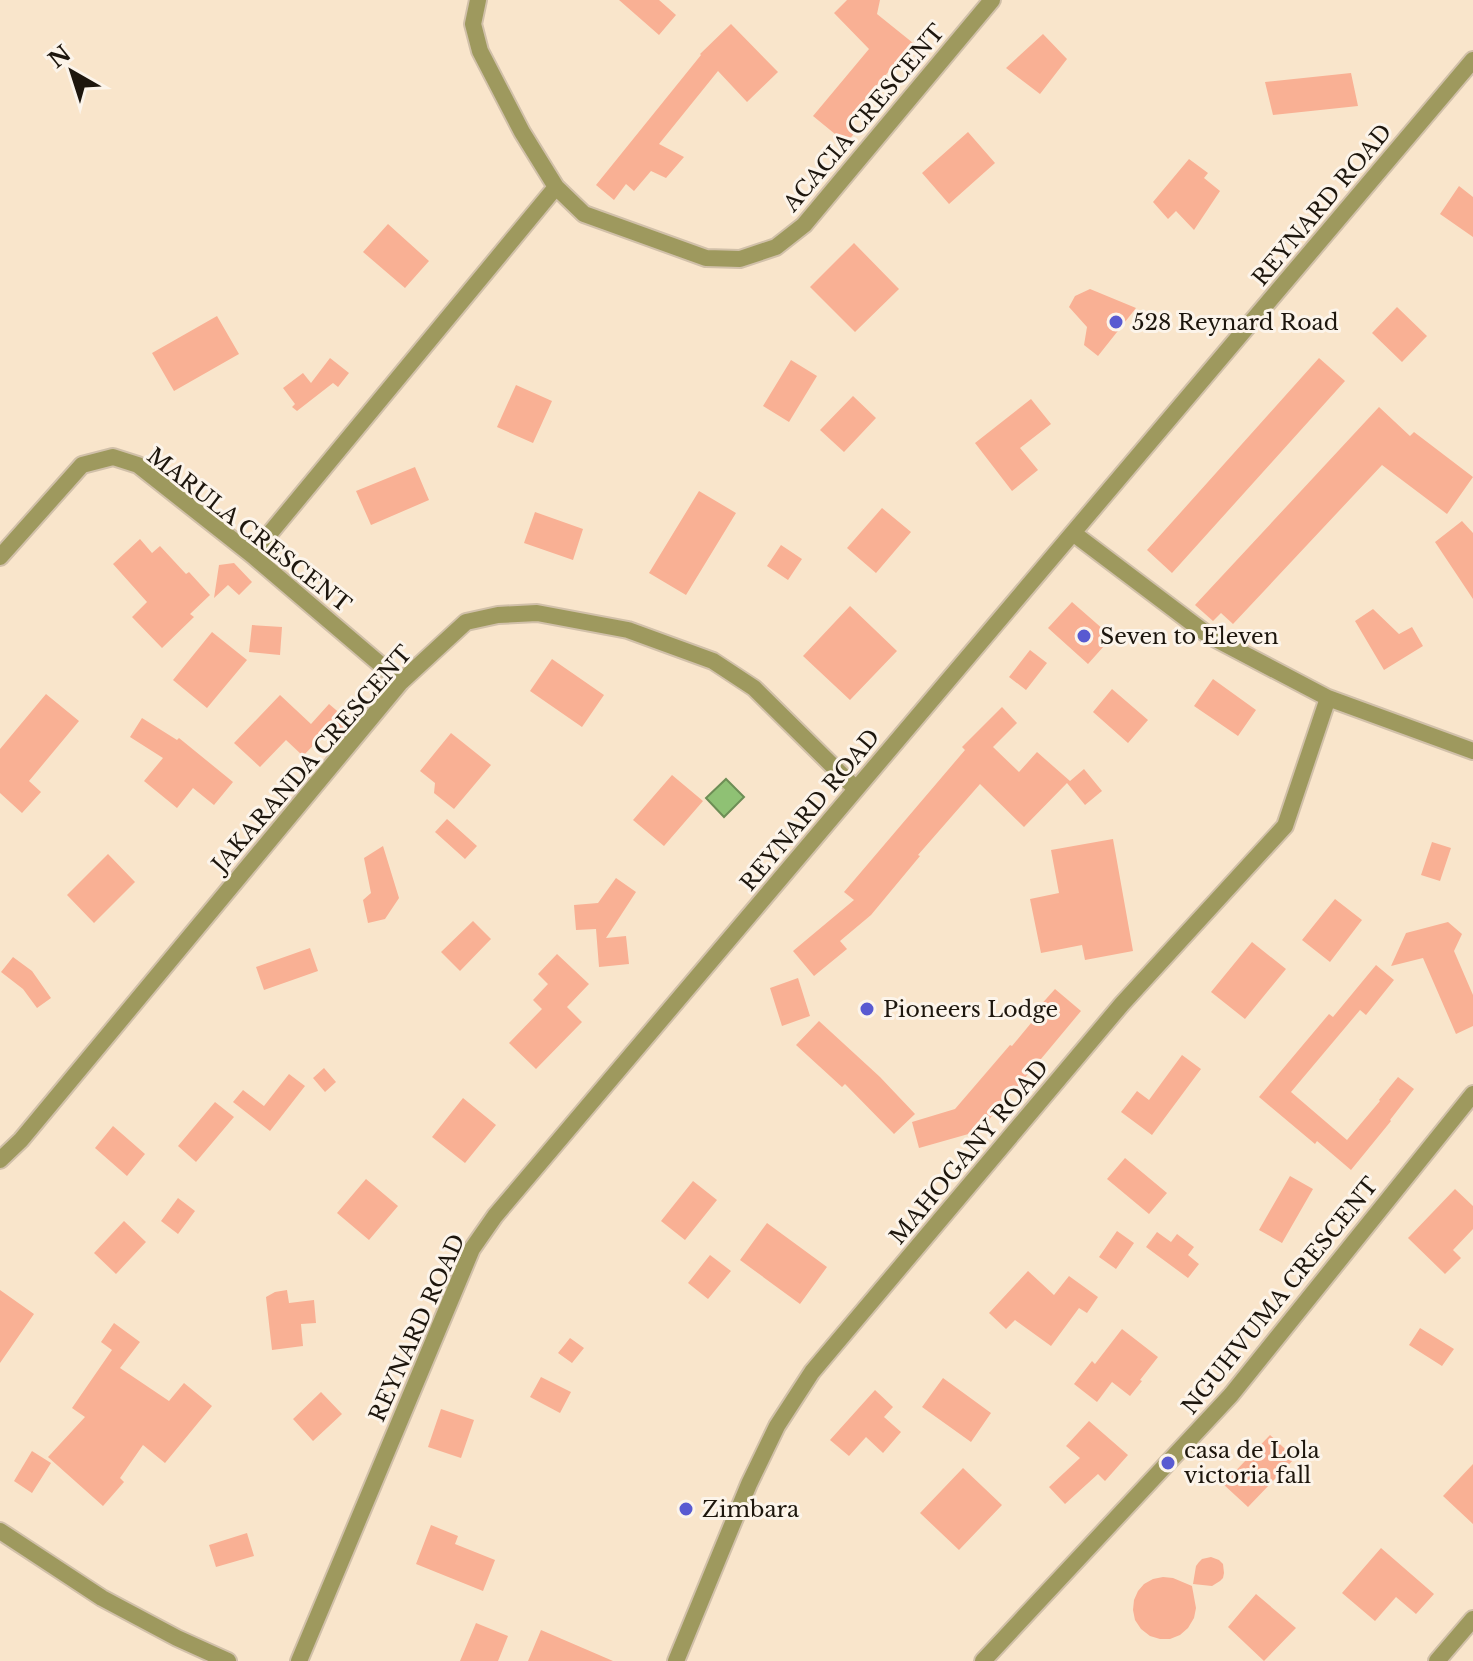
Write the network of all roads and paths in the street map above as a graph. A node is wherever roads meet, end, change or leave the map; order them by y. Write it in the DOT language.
graph roads {
  1 [pos="478,0"];
  2 [pos="992,0"];
  3 [pos="1473,60"];
  4 [pos="556,187"];
  5 [pos="1073,533"];
  6 [pos="252,555"];
  7 [pos="0,557"];
  8 [pos="401,682"];
  9 [pos="1328,698"];
  10 [pos="1473,751"];
  11 [pos="856,789"];
  12 [pos="1473,1094"];
  13 [pos="0,1160"];
  14 [pos="0,1531"];
  15 [pos="1473,1619"];
  16 [pos="228,1661"];
  17 [pos="299,1661"];
  18 [pos="676,1661"];
  19 [pos="983,1661"];
  20 [pos="1437,1661"];
  1 -- 4 [label="street, ACACIA CRESCENT"];
  2 -- 4 [label="street, ACACIA CRESCENT"];
  3 -- 5 [label="street, REYNARD ROAD"];
  4 -- 6 [label="street"];
  5 -- 9 [label="street"];
  5 -- 11 [label="street, REYNARD ROAD"];
  6 -- 7 [label="street, MARULA CRESCENT"];
  6 -- 8 [label="street, MARULA CRESCENT"];
  8 -- 11 [label="street, JAKARANDA CRESCENT"];
  8 -- 13 [label="street, JAKARANDA CRESCENT"];
  9 -- 10 [label="street"];
  9 -- 18 [label="street, MAHOGANY ROAD"];
  11 -- 17 [label="street, REYNARD ROAD"];
  12 -- 19 [label="street, NGUHVUMA CRESCENT"];
  14 -- 16 [label="street"];
  15 -- 20 [label="street"];
}
